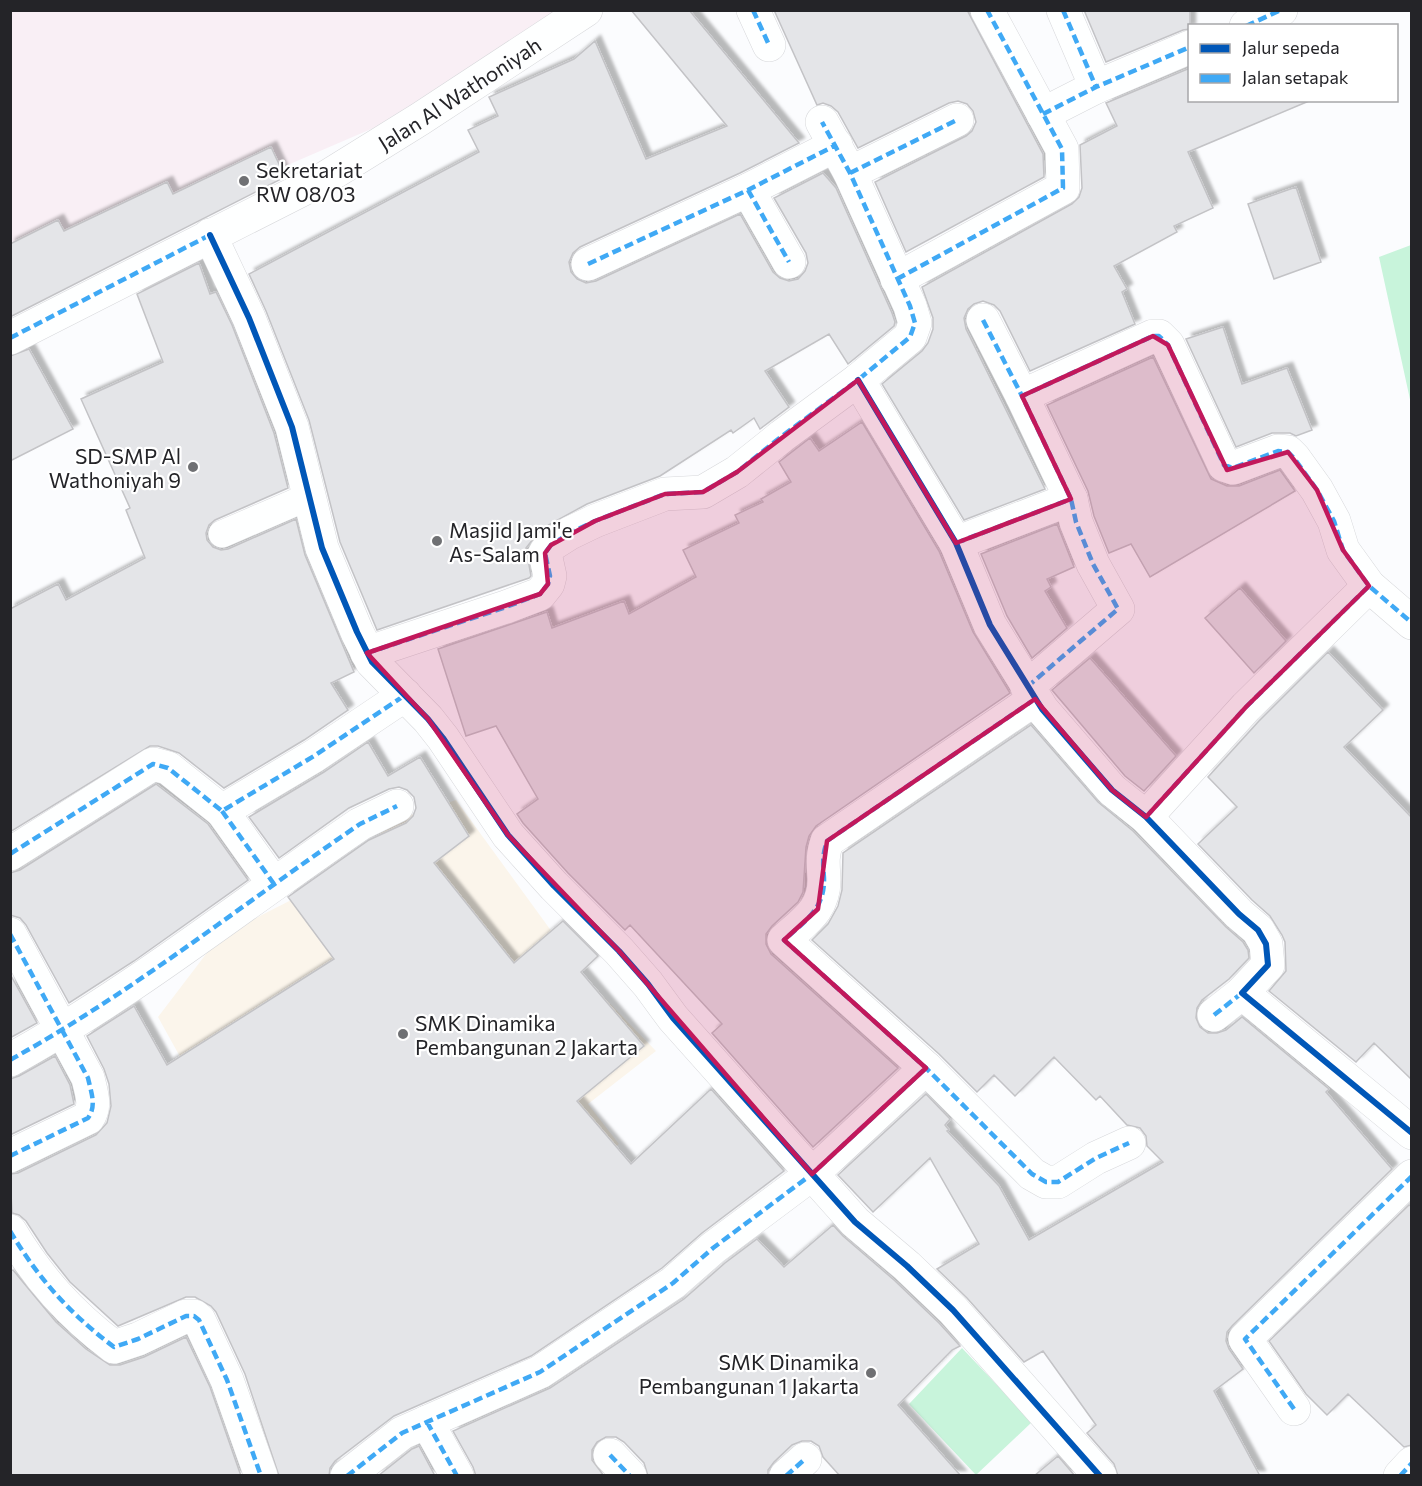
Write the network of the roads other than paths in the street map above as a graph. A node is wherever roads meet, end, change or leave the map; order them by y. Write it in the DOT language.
graph roads {
  1 [pos="586,10"];
  2 [pos="753,10"];
  3 [pos="987,10"];
  4 [pos="1063,10"];
  5 [pos="1281,10"];
  6 [pos="1250,24"];
  7 [pos="769,45"];
  8 [pos="1188,48"];
  9 [pos="1096,87"];
  10 [pos="1043,114"];
  11 [pos="957,120"];
  12 [pos="836,147"];
  13 [pos="748,190"];
  14 [pos="210,235"];
  15 [pos="789,262"];
  16 [pos="588,264"];
  17 [pos="897,279"];
  18 [pos="983,320"];
  19 [pos="10,338"];
  20 [pos="858,380"];
  21 [pos="1022,396"];
  22 [pos="309,496"];
  23 [pos="1071,499"];
  24 [pos="222,534"];
  25 [pos="956,543"];
  26 [pos="1369,586"];
  27 [pos="1412,623"];
  28 [pos="367,653"];
  29 [pos="1031,693"];
  30 [pos="405,695"];
  31 [pos="397,806"];
  32 [pos="222,811"];
  33 [pos="1146,817"];
  34 [pos="10,854"];
  35 [pos="274,884"];
  36 [pos="10,934"];
  37 [pos="1242,993"];
  38 [pos="1214,1015"];
  39 [pos="62,1032"];
  40 [pos="10,1060"];
  41 [pos="926,1068"];
  42 [pos="1412,1133"];
  43 [pos="1129,1143"];
  44 [pos="10,1156"];
  45 [pos="812,1174"];
  46 [pos="1412,1176"];
  47 [pos="10,1231"];
  48 [pos="1294,1409"];
  49 [pos="427,1422"];
  50 [pos="1412,1463"];
  51 [pos="261,1476"];
  52 [pos="348,1476"];
  53 [pos="457,1476"];
  54 [pos="1100,1476"];
  55 [pos="1400,1476"];
  1 -- 14 [label="street, Jalan Al Wathoniyah"];
  2 -- 7 [label="street"];
  3 -- 10 [label="street"];
  4 -- 9 [label="street"];
  5 -- 6 [label="street"];
  8 -- 9 [label="street"];
  9 -- 10 [label="street"];
  10 -- 17 [label="street"];
  11 -- 12 [label="street"];
  12 -- 13 [label="street"];
  12 -- 17 [label="street"];
  13 -- 15 [label="street"];
  13 -- 16 [label="street"];
  14 -- 19 [label="street, Jalan Al Wathoniyah"];
  14 -- 22 [label="street"];
  17 -- 20 [label="street"];
  18 -- 21 [label="street"];
  20 -- 25 [label="street"];
  20 -- 28 [label="street"];
  21 -- 23 [label="street"];
  21 -- 26 [label="street"];
  22 -- 24 [label="lane"];
  22 -- 28 [label="street"];
  23 -- 25 [label="street"];
  23 -- 29 [label="street"];
  25 -- 29 [label="street"];
  26 -- 27 [label="street"];
  26 -- 33 [label="street"];
  28 -- 30 [label="street"];
  29 -- 33 [label="street"];
  29 -- 41 [label="street"];
  30 -- 32 [label="street"];
  30 -- 45 [label="street"];
  31 -- 35 [label="street"];
  32 -- 34 [label="street"];
  32 -- 35 [label="street"];
  33 -- 37 [label="street"];
  35 -- 39 [label="street"];
  36 -- 39 [label="street"];
  37 -- 38 [label="street"];
  37 -- 42 [label="street"];
  39 -- 40 [label="street"];
  39 -- 44 [label="street"];
  41 -- 43 [label="street"];
  41 -- 45 [label="street"];
  45 -- 49 [label="street"];
  45 -- 54 [label="street"];
  46 -- 48 [label="street"];
  47 -- 51 [label="street"];
  49 -- 52 [label="street"];
  49 -- 53 [label="street"];
  50 -- 55 [label="street"];
}
